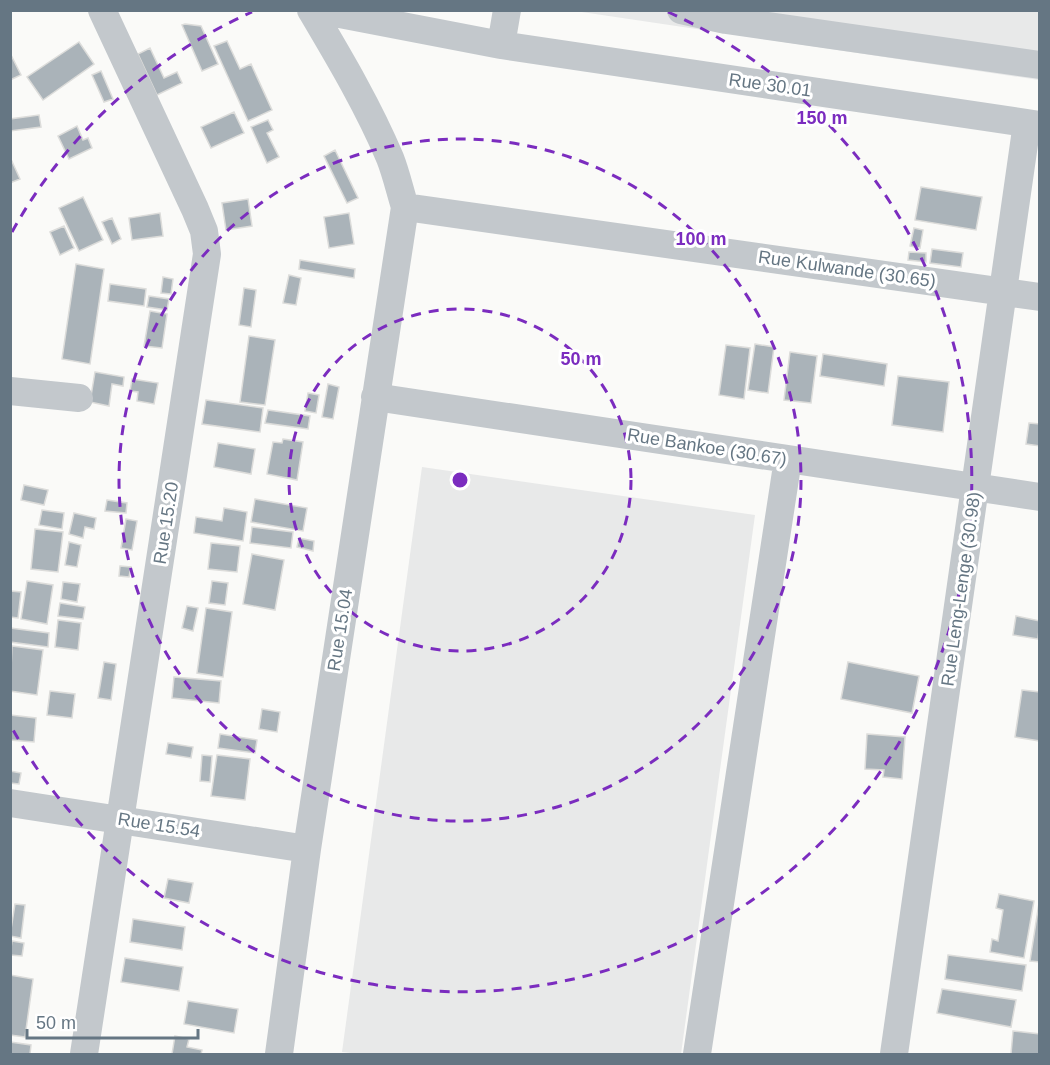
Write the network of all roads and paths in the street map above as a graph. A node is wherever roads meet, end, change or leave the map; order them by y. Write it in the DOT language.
graph roads {
  1 [pos="102,10"];
  2 [pos="311,10"];
  3 [pos="319,10"];
  4 [pos="507,10"];
  5 [pos="681,10"];
  6 [pos="501,45"];
  7 [pos="1040,65"];
  8 [pos="1033,124"];
  9 [pos="405,207"];
  10 [pos="1004,292"];
  11 [pos="1040,297"];
  12 [pos="10,391"];
  13 [pos="79,398"];
  14 [pos="375,398"];
  15 [pos="788,459"];
  16 [pos="975,488"];
  17 [pos="1040,497"];
  18 [pos="10,803"];
  19 [pos="122,819"];
  20 [pos="307,849"];
  21 [pos="84,1054"];
  22 [pos="279,1054"];
  23 [pos="697,1054"];
  24 [pos="894,1054"];
  1 -- 19 [label="street, Rue 15.20"];
  2 -- 9 [label="street"];
  3 -- 6 [label="street, Rue 30.01"];
  4 -- 6 [label="street"];
  5 -- 7 [label="street"];
  6 -- 8 [label="street, Rue 30.01"];
  8 -- 10 [label="street, Rue Leng-Lenge (30.98)"];
  9 -- 10 [label="street, Rue Kulwande (30.65)"];
  9 -- 14 [label="street, Rue 15.04"];
  10 -- 11 [label="street, Rue Kulwande (30.65)"];
  10 -- 16 [label="street, Rue Leng-Lenge (30.98)"];
  12 -- 13 [label="street"];
  14 -- 15 [label="street, Rue Bankoe (30.67)"];
  14 -- 20 [label="street, Rue 15.04"];
  15 -- 16 [label="street, Rue Bankoe (30.67)"];
  15 -- 23 [label="street"];
  16 -- 17 [label="street, Rue Bankoe (30.67)"];
  16 -- 24 [label="street, Rue Leng-Lenge (30.98)"];
  18 -- 19 [label="street, Rue 15.54"];
  19 -- 20 [label="street, Rue 15.54"];
  19 -- 21 [label="street, Rue 15.20"];
  20 -- 22 [label="street, Rue 15.04"];
}
